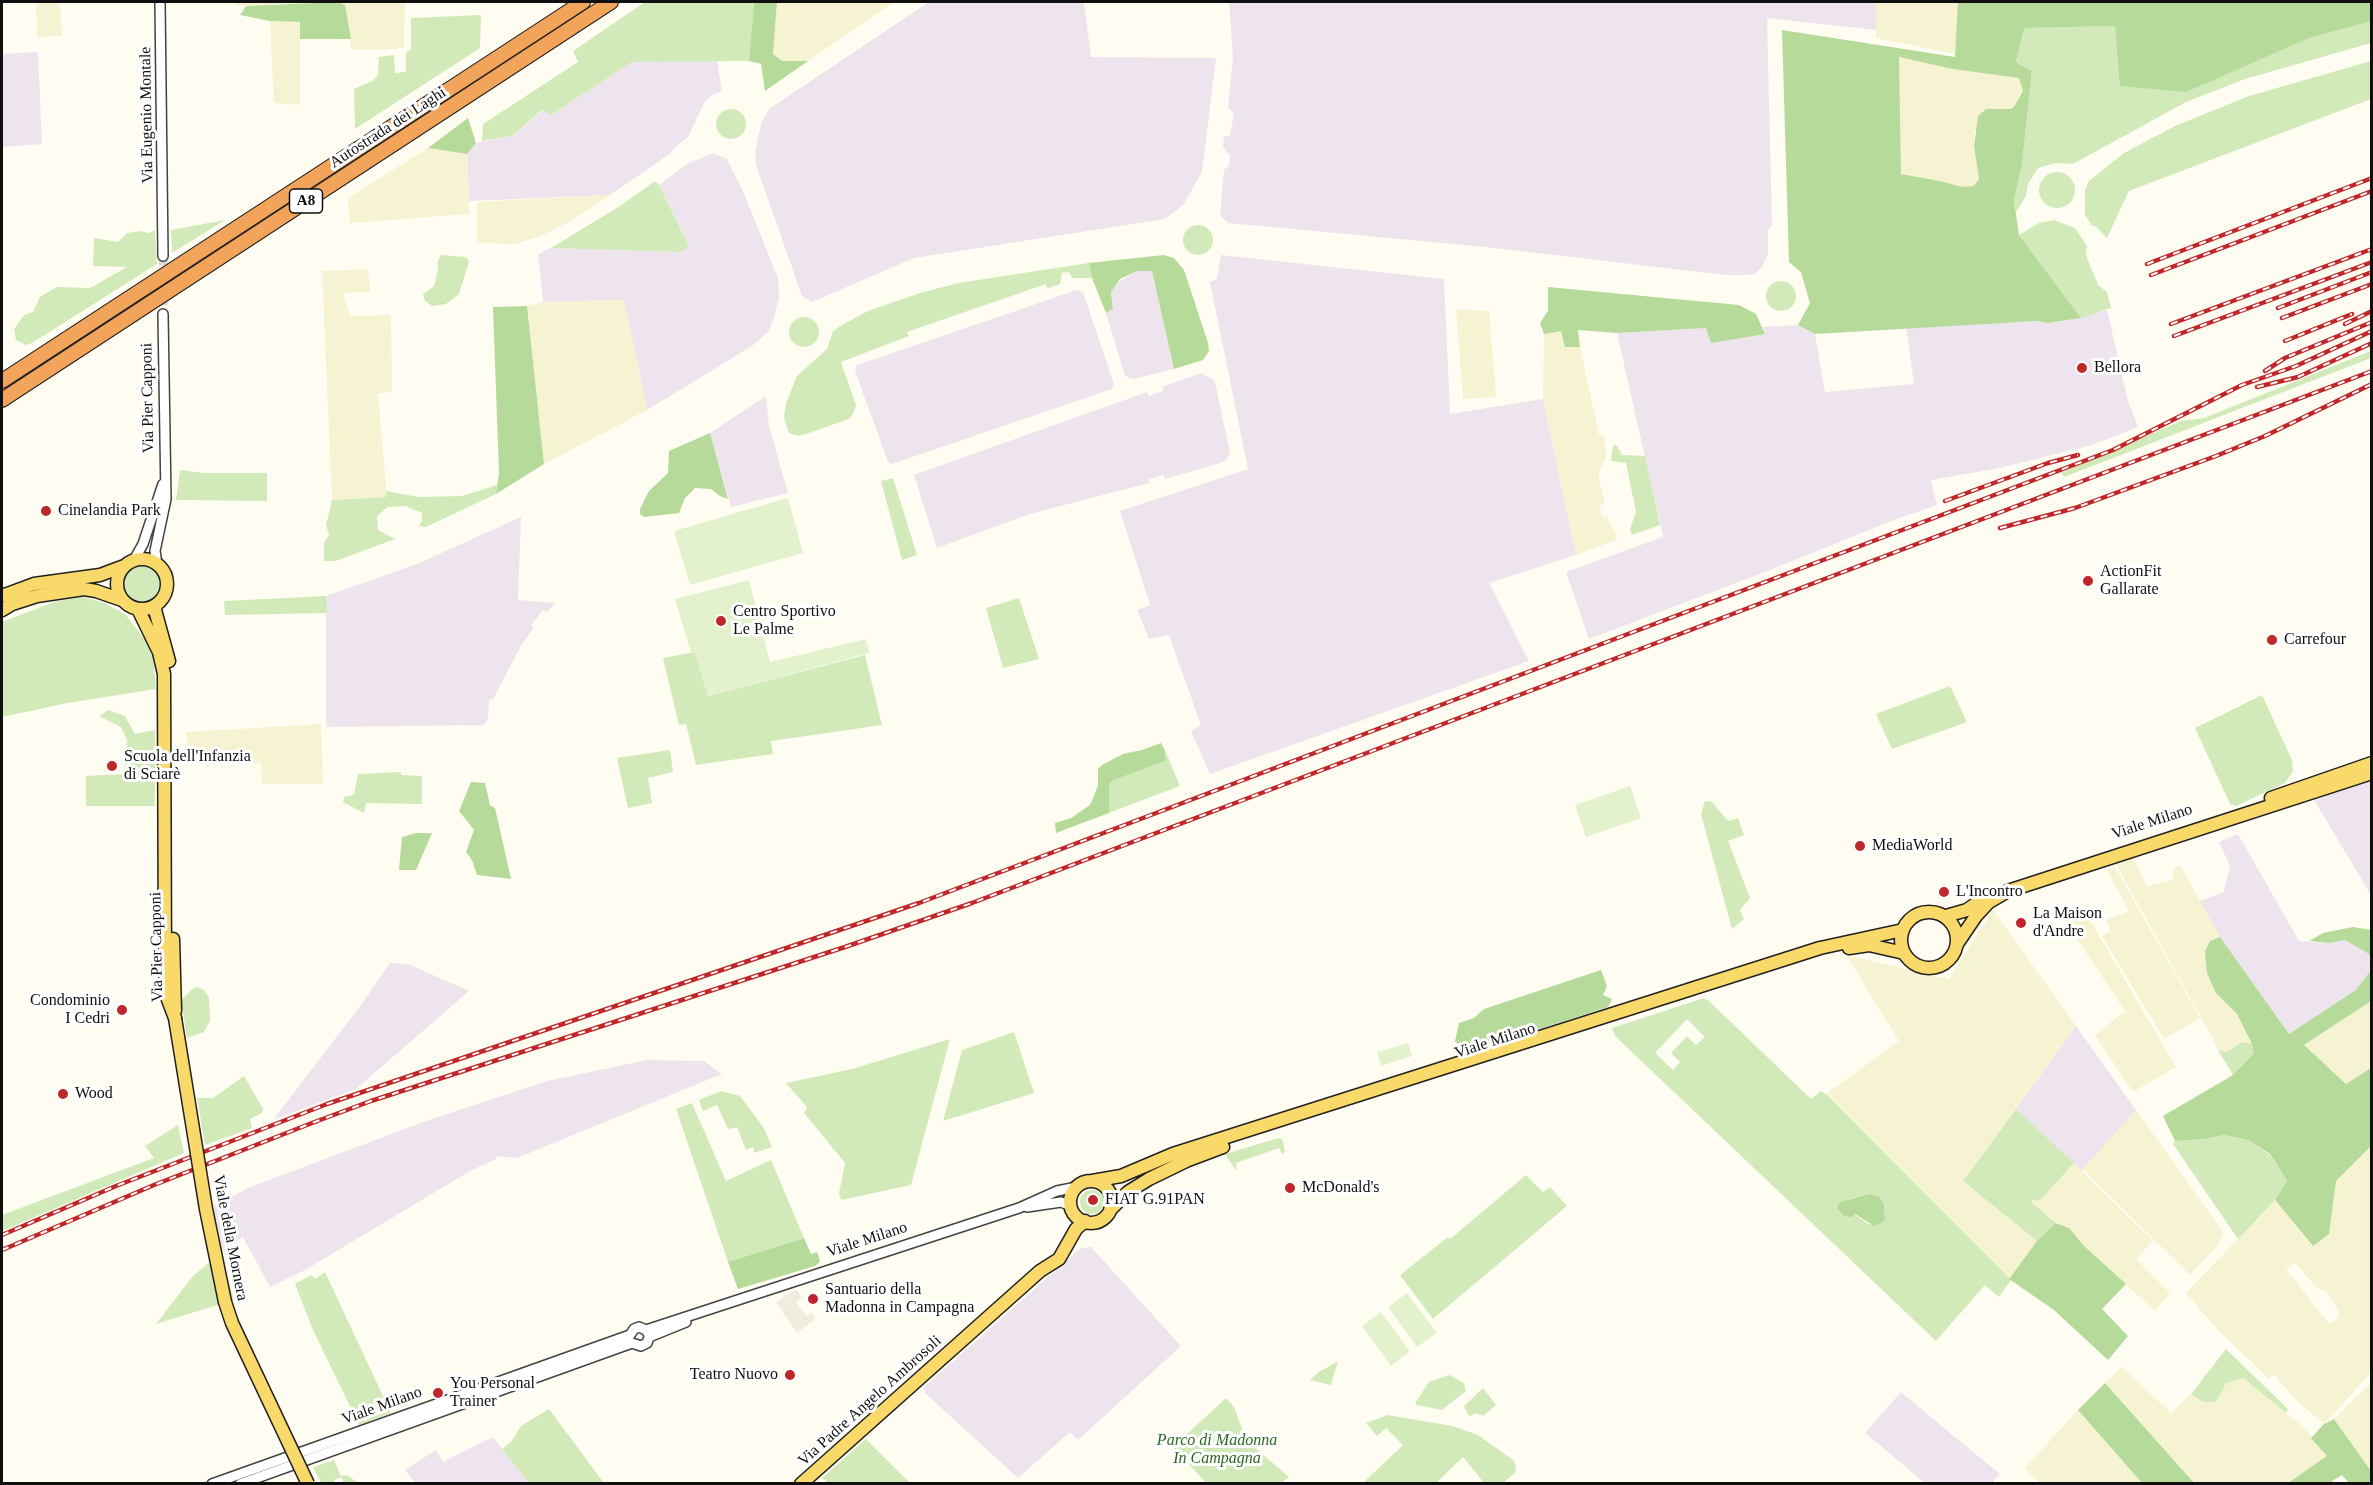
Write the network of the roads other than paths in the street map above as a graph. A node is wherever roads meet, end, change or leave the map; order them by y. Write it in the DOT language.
graph roads {
  1 [pos="160,2"];
  2 [pos="583,2"];
  3 [pos="611,2"];
  4 [pos="163,256"];
  5 [pos="163,315"];
  6 [pos="2,381"];
  7 [pos="2,400"];
  8 [pos="164,482"];
  9 [pos="129,563"];
  10 [pos="158,564"];
  11 [pos="2,596"];
  12 [pos="122,600"];
  13 [pos="156,605"];
  14 [pos="138,609"];
  15 [pos="2,610"];
  16 [pos="2372,763"];
  17 [pos="2372,773"];
  18 [pos="1946,916"];
  19 [pos="1903,930"];
  20 [pos="1957,944"];
  21 [pos="1904,953"];
  22 [pos="175,1018"];
  23 [pos="1092,1181"];
  24 [pos="1077,1187"];
  25 [pos="1019,1208"];
  26 [pos="1073,1209"];
  27 [pos="1110,1210"];
  28 [pos="1085,1221"];
  29 [pos="1040,1271"];
  30 [pos="648,1334"];
  31 [pos="631,1339"];
  32 [pos="212,1484"];
  33 [pos="240,1484"];
  34 [pos="308,1484"];
  35 [pos="801,1484"];
  1 -- 4 [label="street, Via Eugenio Montale"];
  2 -- 6 [label="highway, Autostrada dei Laghi / A8"];
  3 -- 7 [label="highway, Autostrada dei Laghi / A8"];
  5 -- 8 [label="street, Via Pier Capponi"];
  8 -- 9 [label="street, Via Pier Capponi"];
  8 -- 10 [label="street, Via Pier Capponi"];
  9 -- 10 [label="main road"];
  9 -- 11 [label="main road"];
  9 -- 12 [label="main road"];
  10 -- 13 [label="main road"];
  12 -- 14 [label="main road"];
  12 -- 15 [label="main road"];
  13 -- 14 [label="main road"];
  13 -- 22 [label="main road, Via Pier Capponi"];
  14 -- 22 [label="main road, Via Pier Capponi"];
  16 -- 18 [label="main road, Viale Milano"];
  17 -- 20 [label="main road, Viale Milano"];
  18 -- 19 [label="main road"];
  18 -- 20 [label="main road"];
  19 -- 21 [label="main road"];
  19 -- 23 [label="main road, Viale Milano"];
  20 -- 21 [label="main road"];
  21 -- 27 [label="main road, Viale Milano"];
  22 -- 34 [label="main road, Viale della Mornera, bridge"];
  23 -- 24 [label="main road"];
  23 -- 27 [label="main road"];
  24 -- 25 [label="street, Viale Milano"];
  24 -- 26 [label="main road"];
  25 -- 26 [label="street, Viale Milano"];
  25 -- 30 [label="street, Viale Milano"];
  26 -- 28 [label="main road"];
  26 -- 29 [label="main road, Via Padre Angelo Ambrosoli"];
  27 -- 28 [label="main road"];
  28 -- 29 [label="main road, Via Padre Angelo Ambrosoli"];
  29 -- 35 [label="main road, Via Padre Angelo Ambrosoli"];
  30 -- 31 [label="street"];
  30 -- 31 [label="street"];
  31 -- 32 [label="street, Viale Milano"];
  31 -- 33 [label="street, Viale Milano"];
}
